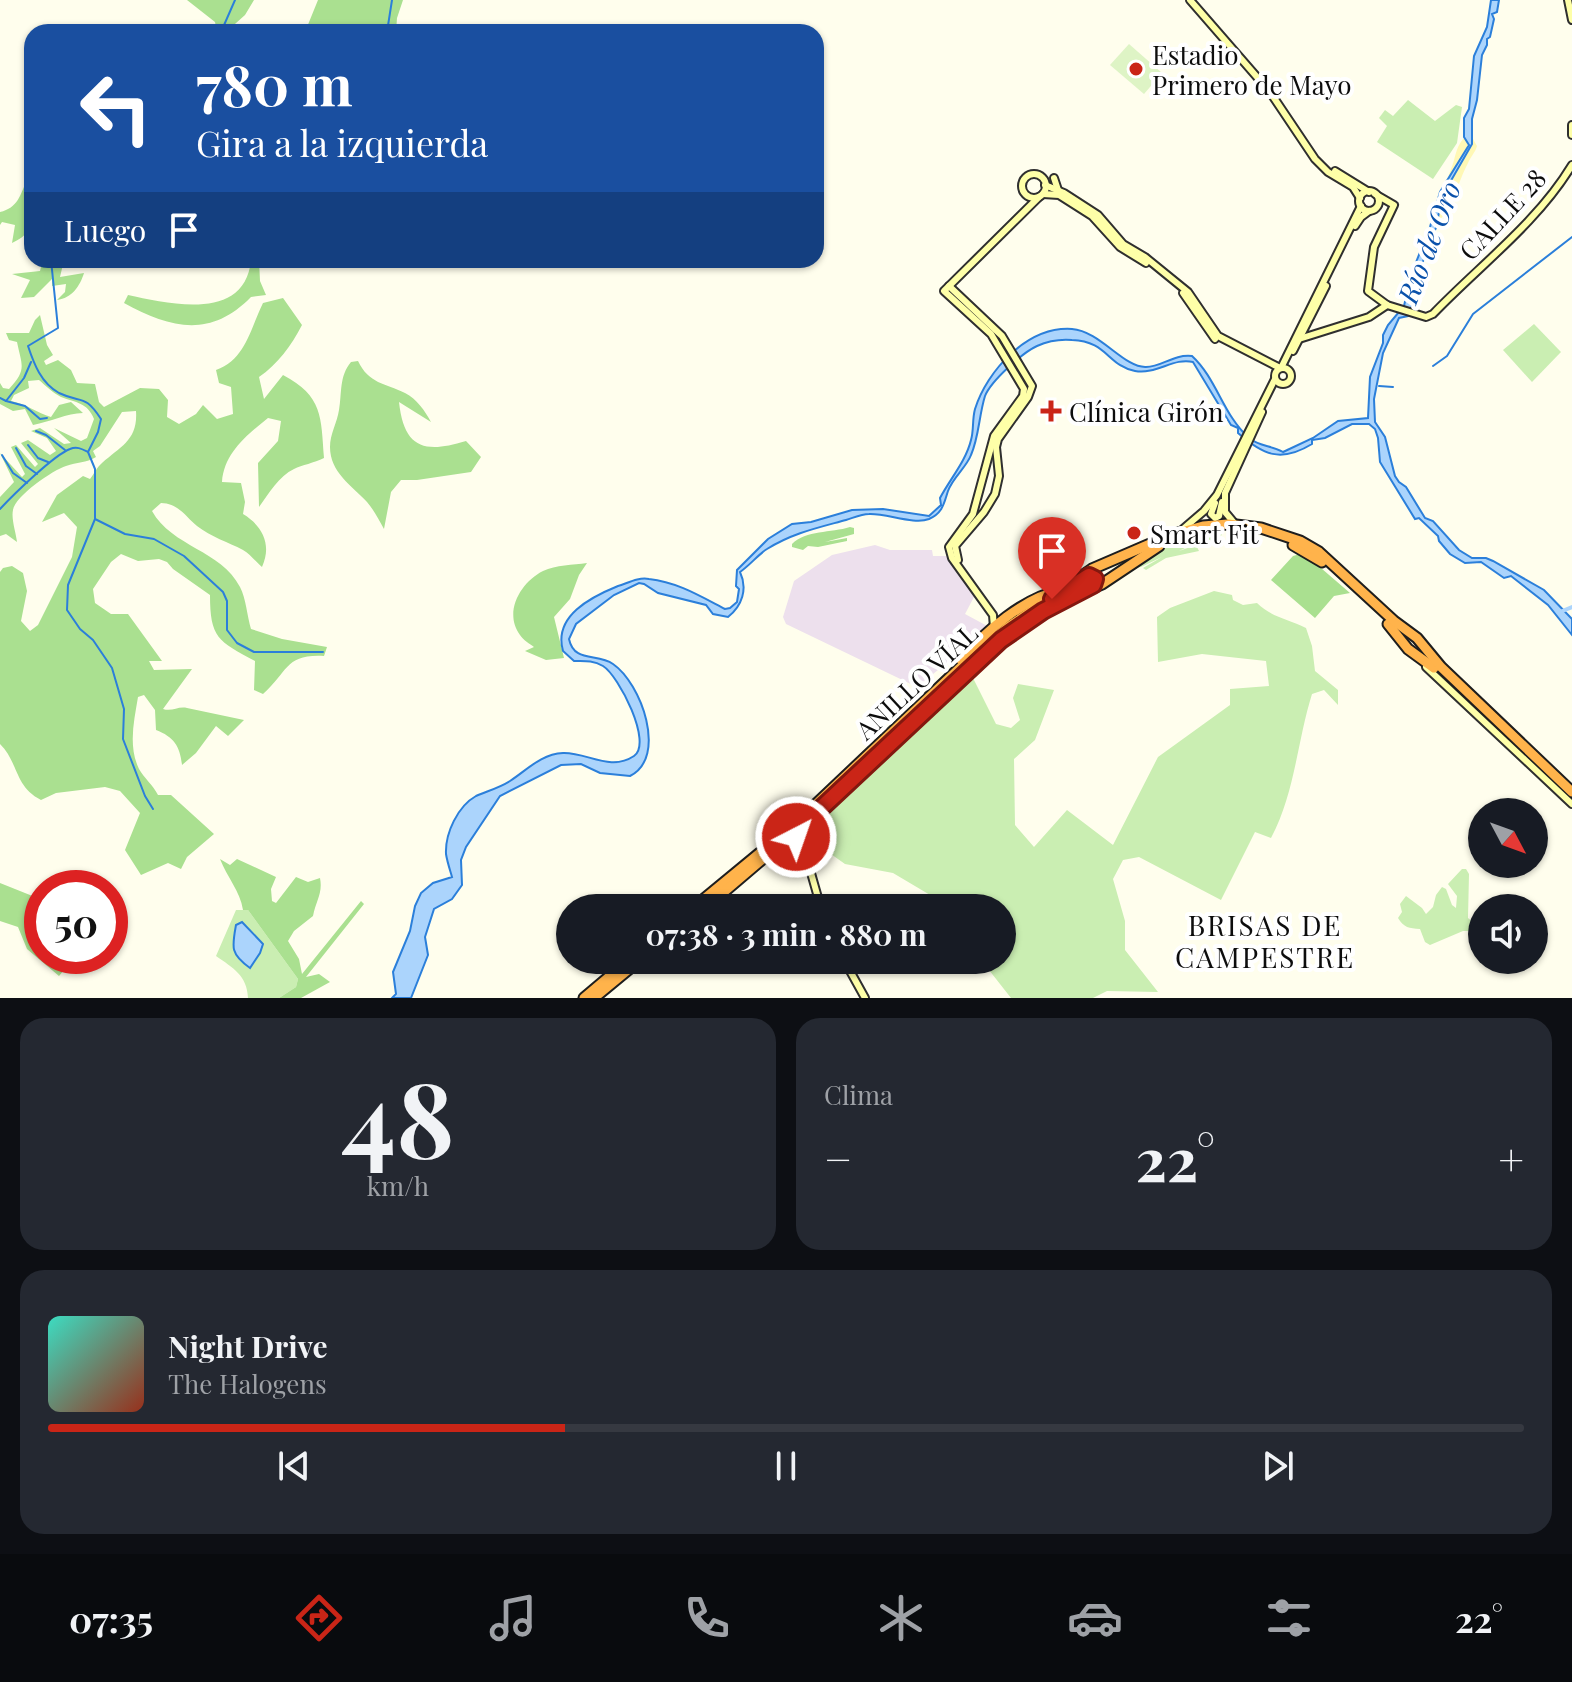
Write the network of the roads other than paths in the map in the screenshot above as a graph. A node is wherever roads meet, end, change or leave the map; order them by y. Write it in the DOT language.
graph roads {
  1 [pos="1192,0"];
  2 [pos="1568,0"];
  3 [pos="1572,20"];
  4 [pos="1572,125"];
  5 [pos="1572,135"];
  6 [pos="1572,165"];
  7 [pos="1054,178"];
  8 [pos="1045,185"];
  9 [pos="1058,190"];
  10 [pos="1372,193"];
  11 [pos="1041,196"];
  12 [pos="1028,197"];
  13 [pos="1360,198"];
  14 [pos="1361,206"];
  15 [pos="1393,206"];
  16 [pos="1377,207"];
  17 [pos="1029,210"];
  18 [pos="1369,211"];
  19 [pos="1386,304"];
  20 [pos="1424,316"];
  21 [pos="1424,327"];
  22 [pos="1299,339"];
  23 [pos="1280,373"];
  24 [pos="1025,379"];
  25 [pos="981,484"];
  26 [pos="997,488"];
  27 [pos="1221,494"];
  28 [pos="977,500"];
  29 [pos="990,504"];
  30 [pos="1235,524"];
  31 [pos="1181,531"];
  32 [pos="1127,559"];
  33 [pos="1070,590"];
  34 [pos="1007,618"];
  35 [pos="994,628"];
  36 [pos="1411,633"];
  37 [pos="1402,643"];
  38 [pos="1424,645"];
  39 [pos="1414,655"];
  40 [pos="940,689"];
  41 [pos="1572,787"];
  42 [pos="1572,802"];
  43 [pos="800,828"];
  44 [pos="801,853"];
  45 [pos="771,854"];
  46 [pos="710,894"];
  47 [pos="722,894"];
  48 [pos="817,894"];
  49 [pos="612,974"];
  50 [pos="623,974"];
  51 [pos="852,974"];
  52 [pos="584,998"];
  53 [pos="594,998"];
  54 [pos="865,998"];
  1 -- 10 [label="street"];
  1 -- 13 [label="street"];
  2 -- 3 [label="street"];
  4 -- 5 [label="street"];
  6 -- 20 [label="street, CALLE 28"];
  7 -- 9 [label="street"];
  8 -- 9 [label="street"];
  8 -- 11 [label="street"];
  8 -- 12 [label="street"];
  9 -- 23 [label="street"];
  10 -- 13 [label="street"];
  10 -- 15 [label="street"];
  10 -- 16 [label="street"];
  11 -- 12 [label="street"];
  11 -- 17 [label="street"];
  11 -- 23 [label="street"];
  12 -- 17 [label="street"];
  13 -- 14 [label="street"];
  14 -- 18 [label="street"];
  14 -- 23 [label="street"];
  15 -- 16 [label="street"];
  15 -- 19 [label="street"];
  16 -- 18 [label="street"];
  17 -- 24 [label="street"];
  18 -- 22 [label="street"];
  19 -- 20 [label="street"];
  19 -- 22 [label="street"];
  20 -- 21 [label="street, CALLE 28"];
  22 -- 23 [label="street"];
  23 -- 27 [label="street"];
  24 -- 25 [label="street"];
  24 -- 26 [label="street"];
  25 -- 26 [label="street"];
  25 -- 28 [label="street"];
  26 -- 29 [label="street"];
  27 -- 30 [label="street"];
  27 -- 31 [label="street"];
  28 -- 29 [label="street"];
  28 -- 35 [label="street"];
  29 -- 34 [label="street"];
  30 -- 31 [label="highway, ANILLO VÍAL"];
  30 -- 36 [label="highway, ANILLO VÍAL"];
  31 -- 32 [label="highway, ANILLO VÍAL"];
  32 -- 33 [label="highway, ANILLO VÍAL"];
  32 -- 33 [label="highway, ANILLO VÍAL"];
  32 -- 37 [label="highway, ANILLO VÍAL"];
  33 -- 34 [label="highway"];
  33 -- 40 [label="highway, ANILLO VÍAL"];
  33 -- 43 [label="highway, ANILLO VÍAL"];
  34 -- 35 [label="highway"];
  35 -- 40 [label="highway"];
  36 -- 37 [label="highway"];
  36 -- 38 [label="highway, ANILLO VÍAL"];
  37 -- 39 [label="highway, ANILLO VÍAL"];
  38 -- 39 [label="highway"];
  38 -- 41 [label="highway, ANILLO VÍAL"];
  39 -- 42 [label="highway, ANILLO VÍAL"];
  40 -- 46 [label="highway, ANILLO VÍAL"];
  43 -- 44 [label="street"];
  43 -- 45 [label="highway, ANILLO VÍAL"];
  44 -- 45 [label="street"];
  44 -- 48 [label="street"];
  45 -- 47 [label="highway, ANILLO VÍAL"];
  49 -- 52 [label="highway"];
  50 -- 53 [label="highway"];
  51 -- 54 [label="street"];
}
